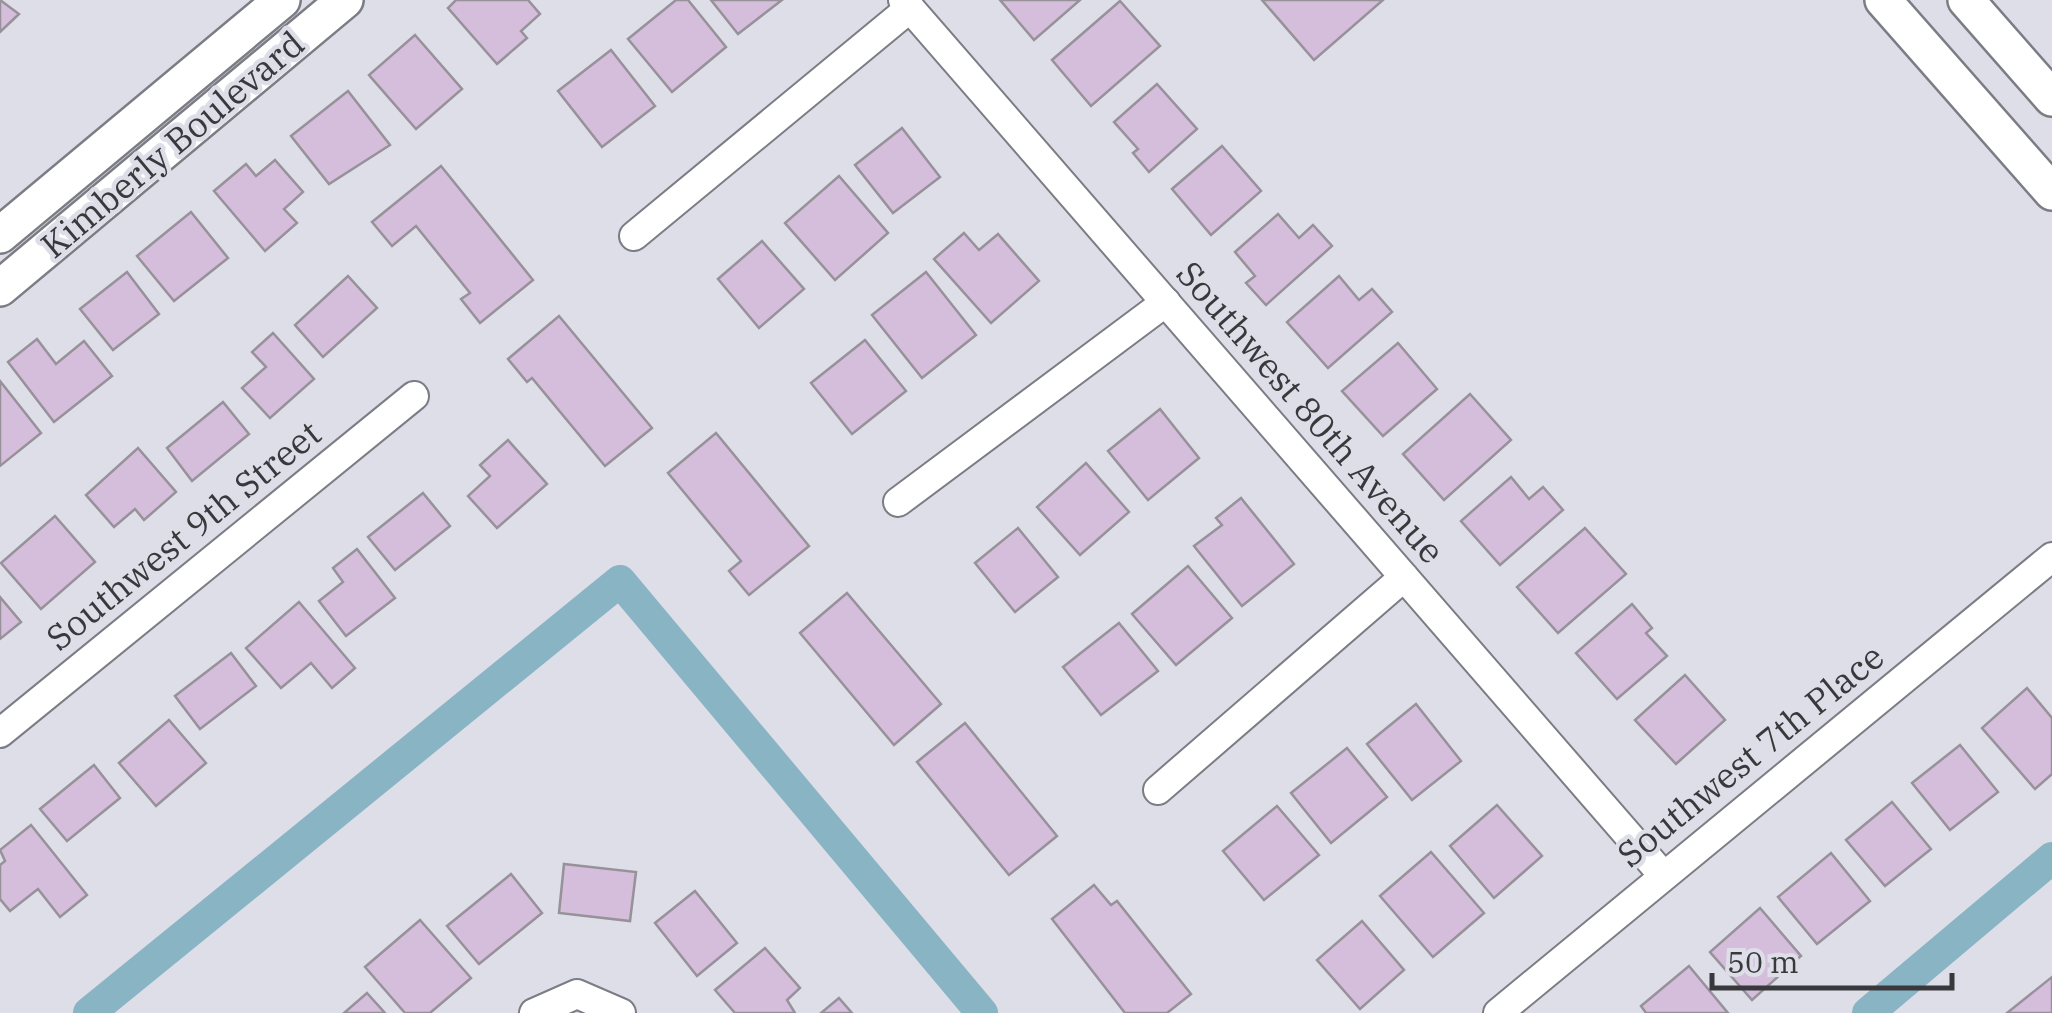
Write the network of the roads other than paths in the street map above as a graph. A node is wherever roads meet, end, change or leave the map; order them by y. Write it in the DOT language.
graph roads {
  1 [pos="282,0"];
  2 [pos="344,0"];
  3 [pos="1882,0"];
  4 [pos="1966,0"];
  5 [pos="906,4"];
  6 [pos="2052,98"];
  7 [pos="2052,192"];
  8 [pos="0,235"];
  9 [pos="634,236"];
  10 [pos="0,288"];
  11 [pos="1166,302"];
  12 [pos="414,396"];
  13 [pos="898,502"];
  14 [pos="2052,557"];
  15 [pos="1404,577"];
  16 [pos="0,733"];
  17 [pos="1158,790"];
  18 [pos="1662,874"];
  19 [pos="534,1013"];
  20 [pos="621,1013"];
  21 [pos="1498,1013"];
  1 -- 8 [label="street, Kimberly Boulevard"];
  2 -- 10 [label="street, Kimberly Boulevard"];
  3 -- 7 [label="street"];
  4 -- 6 [label="street"];
  5 -- 9 [label="street"];
  5 -- 11 [label="street, Southwest 80th Avenue"];
  11 -- 13 [label="street"];
  11 -- 15 [label="street, Southwest 80th Avenue"];
  12 -- 16 [label="street, Southwest 9th Street"];
  14 -- 18 [label="street, Southwest 7th Place"];
  15 -- 17 [label="street"];
  15 -- 18 [label="street, Southwest 80th Avenue"];
  18 -- 21 [label="street, Southwest 7th Place"];
  19 -- 20 [label="street"];
}
